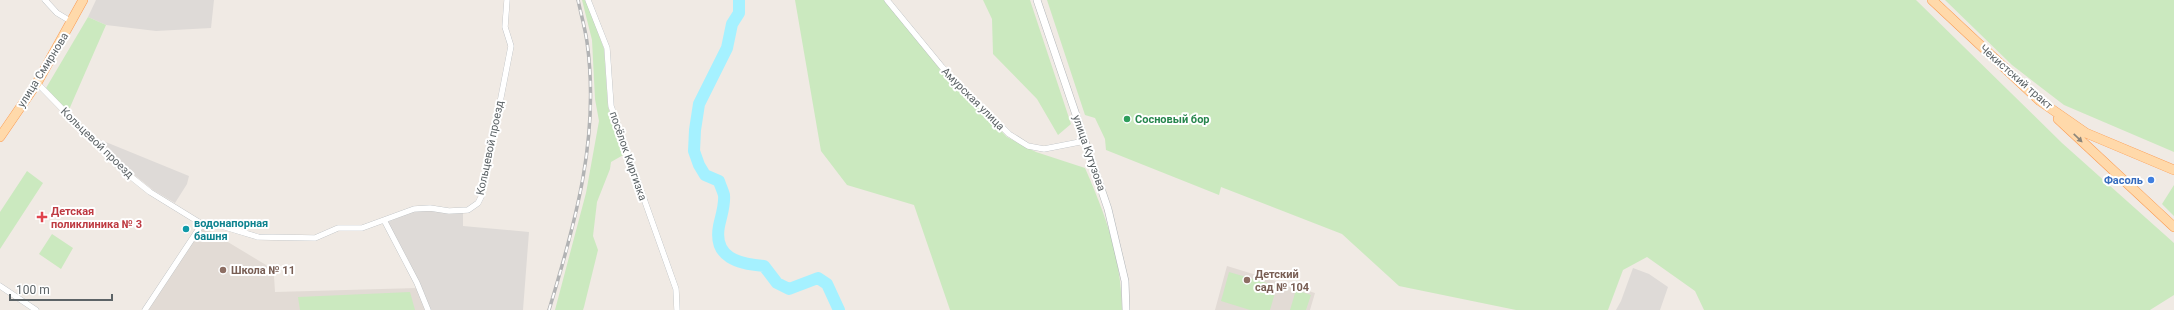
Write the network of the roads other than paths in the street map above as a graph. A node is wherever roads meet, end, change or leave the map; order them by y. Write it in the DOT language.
graph roads {
  1 [pos="45,0"];
  2 [pos="83,0"];
  3 [pos="507,0"];
  4 [pos="588,0"];
  5 [pos="887,0"];
  6 [pos="1038,0"];
  7 [pos="1932,0"];
  8 [pos="72,22"];
  9 [pos="37,83"];
  10 [pos="2040,101"];
  11 [pos="0,137"];
  12 [pos="1085,141"];
  13 [pos="2174,170"];
  14 [pos="384,220"];
  15 [pos="202,224"];
  16 [pos="2174,227"];
  17 [pos="0,286"];
  18 [pos="36,310"];
  19 [pos="144,310"];
  20 [pos="428,310"];
  21 [pos="677,310"];
  22 [pos="1126,310"];
  1 -- 8 [label="street"];
  2 -- 8 [label="main road, улица Смирнова"];
  3 -- 14 [label="street, Кольцевой проезд"];
  4 -- 21 [label="street, посёлок Киргизка"];
  5 -- 12 [label="street, Амурская улица"];
  6 -- 12 [label="street, улица Кутузова"];
  7 -- 10 [label="main road, Чекистский тракт"];
  8 -- 9 [label="main road, улица Смирнова"];
  9 -- 11 [label="main road, улица Смирнова"];
  9 -- 15 [label="street, Кольцевой проезд"];
  10 -- 13 [label="main road, Чекистский тракт"];
  10 -- 16 [label="main road, one-way"];
  12 -- 22 [label="street, улица Кутузова"];
  14 -- 15 [label="street, Кольцевой проезд"];
  14 -- 20 [label="street"];
  15 -- 19 [label="street"];
  17 -- 18 [label="street"];
}
